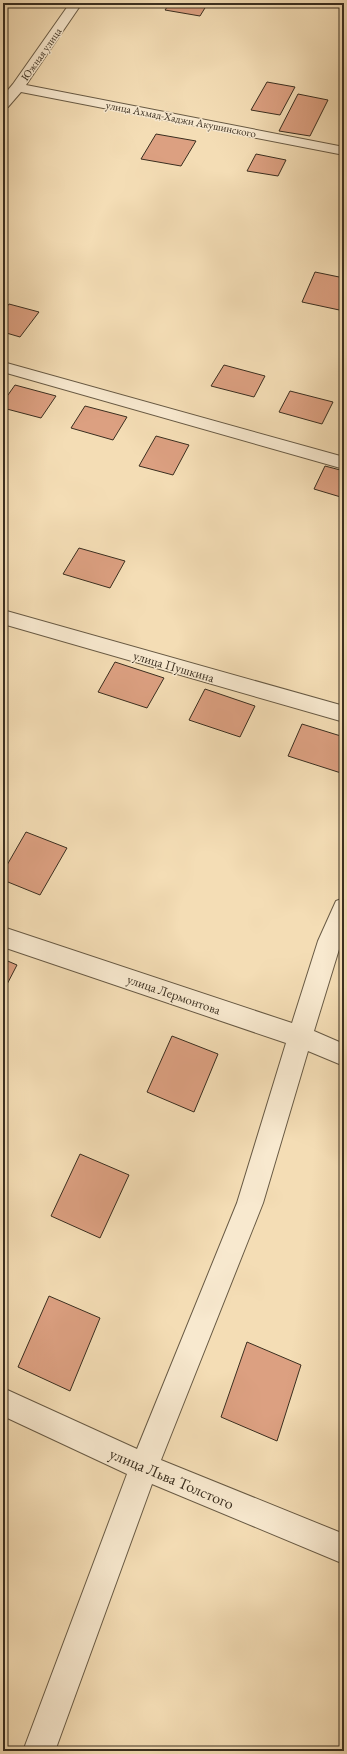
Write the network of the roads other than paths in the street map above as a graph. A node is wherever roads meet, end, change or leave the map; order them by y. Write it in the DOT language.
graph roads {
  1 [pos="76,3"];
  2 [pos="18,87"];
  3 [pos="3,104"];
  4 [pos="344,151"];
  5 [pos="3,367"];
  6 [pos="344,463"];
  7 [pos="3,617"];
  8 [pos="344,714"];
  9 [pos="344,908"];
  10 [pos="3,937"];
  11 [pos="300,1037"];
  12 [pos="344,1055"];
  13 [pos="3,1402"];
  14 [pos="144,1468"];
  15 [pos="344,1549"];
  16 [pos="39,1751"];
  1 -- 2 [label="street, Южная улица"];
  2 -- 3 [label="street, Южная улица"];
  2 -- 4 [label="street, улица Ахмад-Хаджи Акушинского"];
  5 -- 6 [label="street"];
  7 -- 8 [label="street, улица Пушкина"];
  9 -- 11 [label="street"];
  10 -- 11 [label="street, улица Лермонтова"];
  11 -- 12 [label="street, улица Лермонтова"];
  11 -- 14 [label="street"];
  13 -- 14 [label="street, улица Льва Толстого"];
  14 -- 15 [label="street, улица Льва Толстого"];
  14 -- 16 [label="street"];
}
